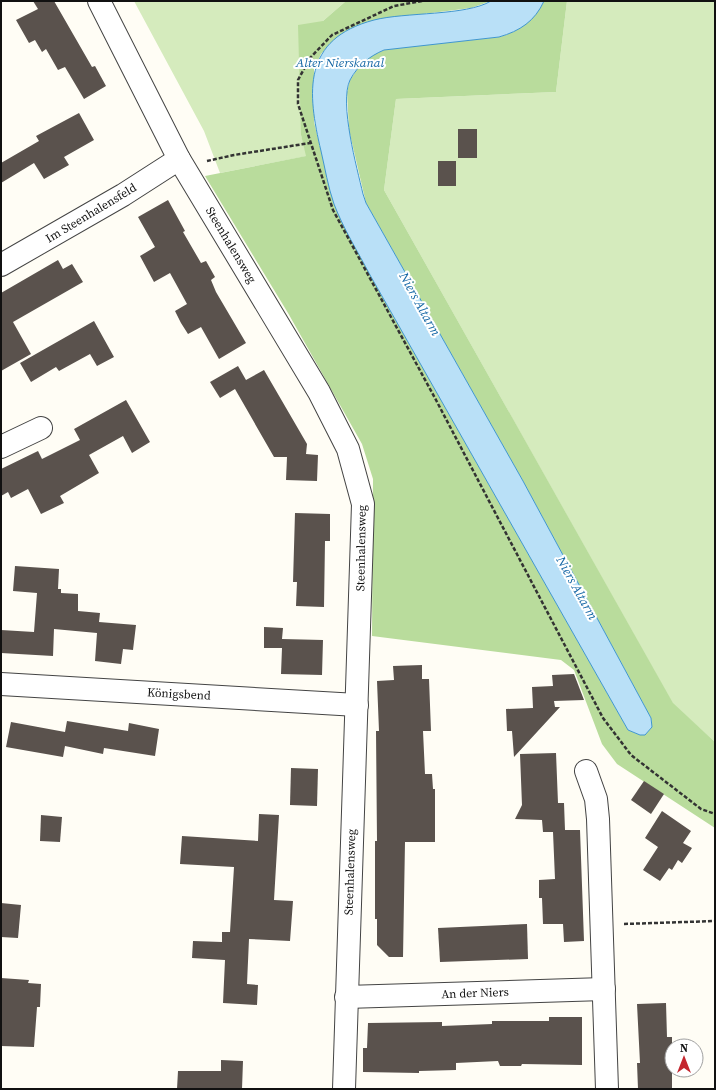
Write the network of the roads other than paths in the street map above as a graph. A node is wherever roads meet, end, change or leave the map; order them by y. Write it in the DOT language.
graph roads {
  1 [pos="99,1"];
  2 [pos="182,164"];
  3 [pos="1,265"];
  4 [pos="41,428"];
  5 [pos="1,448"];
  6 [pos="1,684"];
  7 [pos="357,705"];
  8 [pos="586,771"];
  9 [pos="604,989"];
  10 [pos="346,997"];
  11 [pos="344,1089"];
  12 [pos="607,1089"];
  1 -- 2 [label="street, Steenhalensweg"];
  2 -- 3 [label="street, Im Steenhalensfeld"];
  2 -- 7 [label="street, Steenhalensweg"];
  4 -- 5 [label="street"];
  6 -- 7 [label="street, Königsbend"];
  7 -- 10 [label="street, Steenhalensweg"];
  8 -- 9 [label="street"];
  9 -- 10 [label="street, An der Niers"];
  9 -- 12 [label="street"];
  10 -- 11 [label="street, Steenhalensweg"];
}
